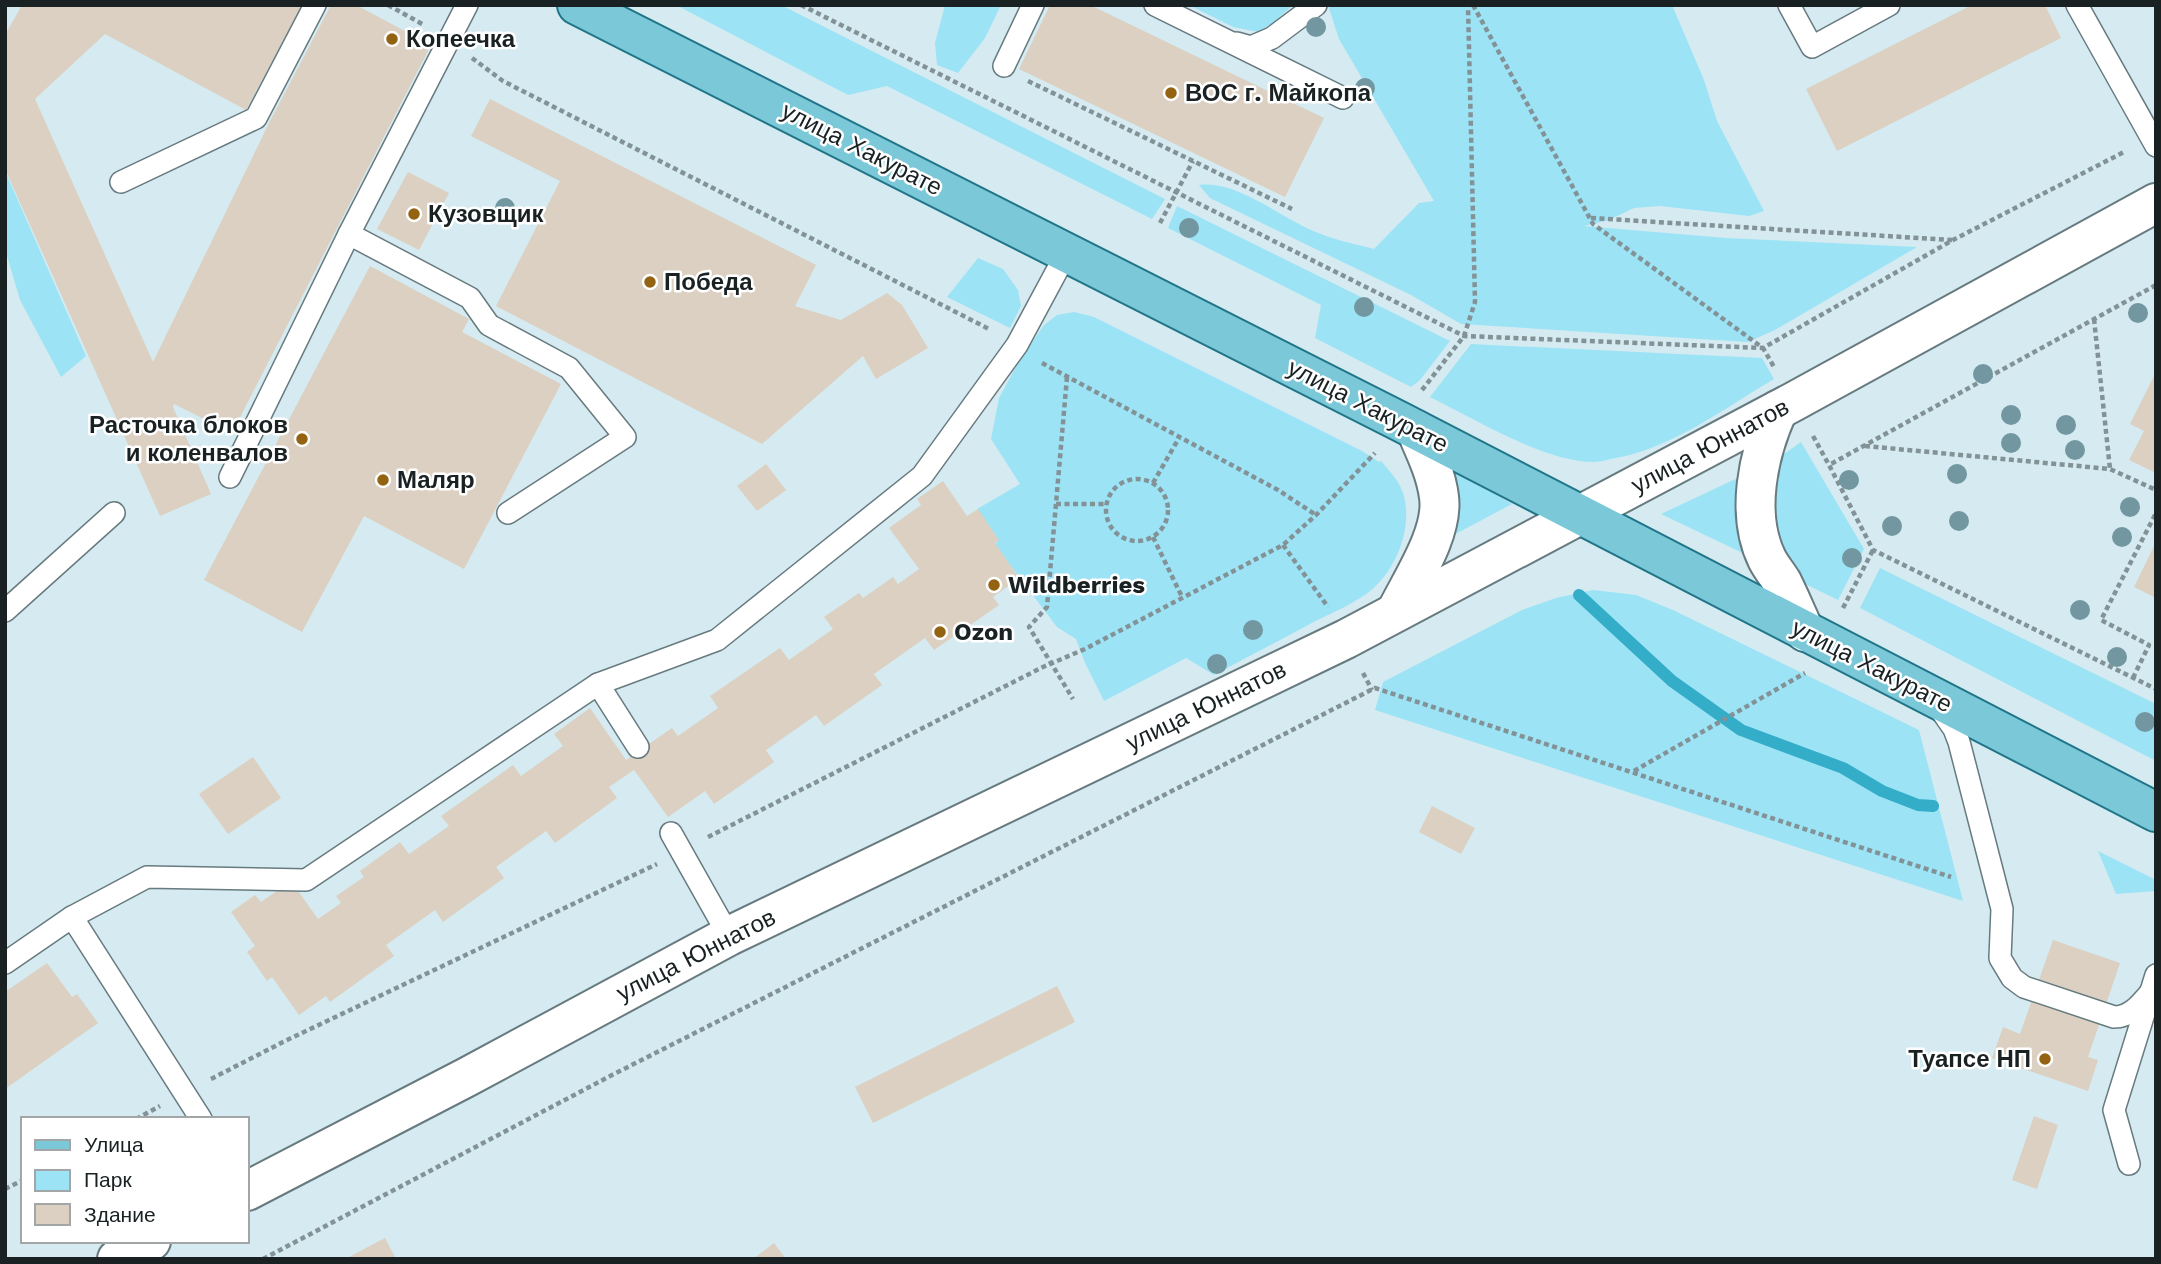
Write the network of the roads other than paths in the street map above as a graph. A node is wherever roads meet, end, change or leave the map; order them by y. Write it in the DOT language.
graph roads {
  1 [pos="315,5"];
  2 [pos="467,5"];
  3 [pos="577,5"];
  4 [pos="1033,5"];
  5 [pos="1155,5"];
  6 [pos="1316,5"];
  7 [pos="1789,5"];
  8 [pos="1889,5"];
  9 [pos="2077,5"];
  10 [pos="1228,41"];
  11 [pos="1004,66"];
  12 [pos="1343,98"];
  13 [pos="2153,142"];
  14 [pos="121,182"];
  15 [pos="2156,203"];
  16 [pos="349,234"];
  17 [pos="1067,252"];
  18 [pos="1778,410"];
  19 [pos="1407,426"];
  20 [pos="230,477"];
  21 [pos="114,513"];
  22 [pos="508,513"];
  23 [pos="1581,515"];
  24 [pos="5,611"];
  25 [pos="1396,612"];
  26 [pos="1805,632"];
  27 [pos="598,684"];
  28 [pos="1920,691"];
  29 [pos="638,747"];
  30 [pos="2156,812"];
  31 [pos="671,832"];
  32 [pos="72,917"];
  33 [pos="729,936"];
  34 [pos="5,963"];
  35 [pos="2153,984"];
  36 [pos="200,1117"];
  37 [pos="2129,1164"];
  38 [pos="248,1190"];
  1 -- 14 [label="lane"];
  2 -- 16 [label="lane"];
  3 -- 17 [label="main road, улица Хакурате"];
  4 -- 11 [label="lane"];
  5 -- 10 [label="lane"];
  6 -- 10 [label="lane"];
  7 -- 8 [label="lane"];
  9 -- 13 [label="lane"];
  10 -- 12 [label="lane"];
  15 -- 18 [label="main road, улица Юннатов"];
  16 -- 20 [label="lane"];
  16 -- 22 [label="lane"];
  17 -- 19 [label="main road, улица Хакурате"];
  17 -- 27 [label="lane"];
  18 -- 23 [label="main road, улица Юннатов"];
  18 -- 26 [label="main road"];
  19 -- 23 [label="main road, улица Хакурате"];
  19 -- 25 [label="main road"];
  21 -- 24 [label="lane"];
  23 -- 25 [label="main road, улица Юннатов"];
  23 -- 26 [label="main road, улица Хакурате"];
  25 -- 33 [label="main road, улица Юннатов"];
  26 -- 28 [label="main road, улица Хакурате"];
  27 -- 29 [label="lane"];
  27 -- 32 [label="lane"];
  28 -- 30 [label="main road, улица Хакурате"];
  28 -- 35 [label="lane"];
  31 -- 33 [label="lane"];
  32 -- 34 [label="lane"];
  32 -- 36 [label="lane"];
  33 -- 38 [label="main road, улица Юннатов"];
  35 -- 37 [label="lane"];
}
